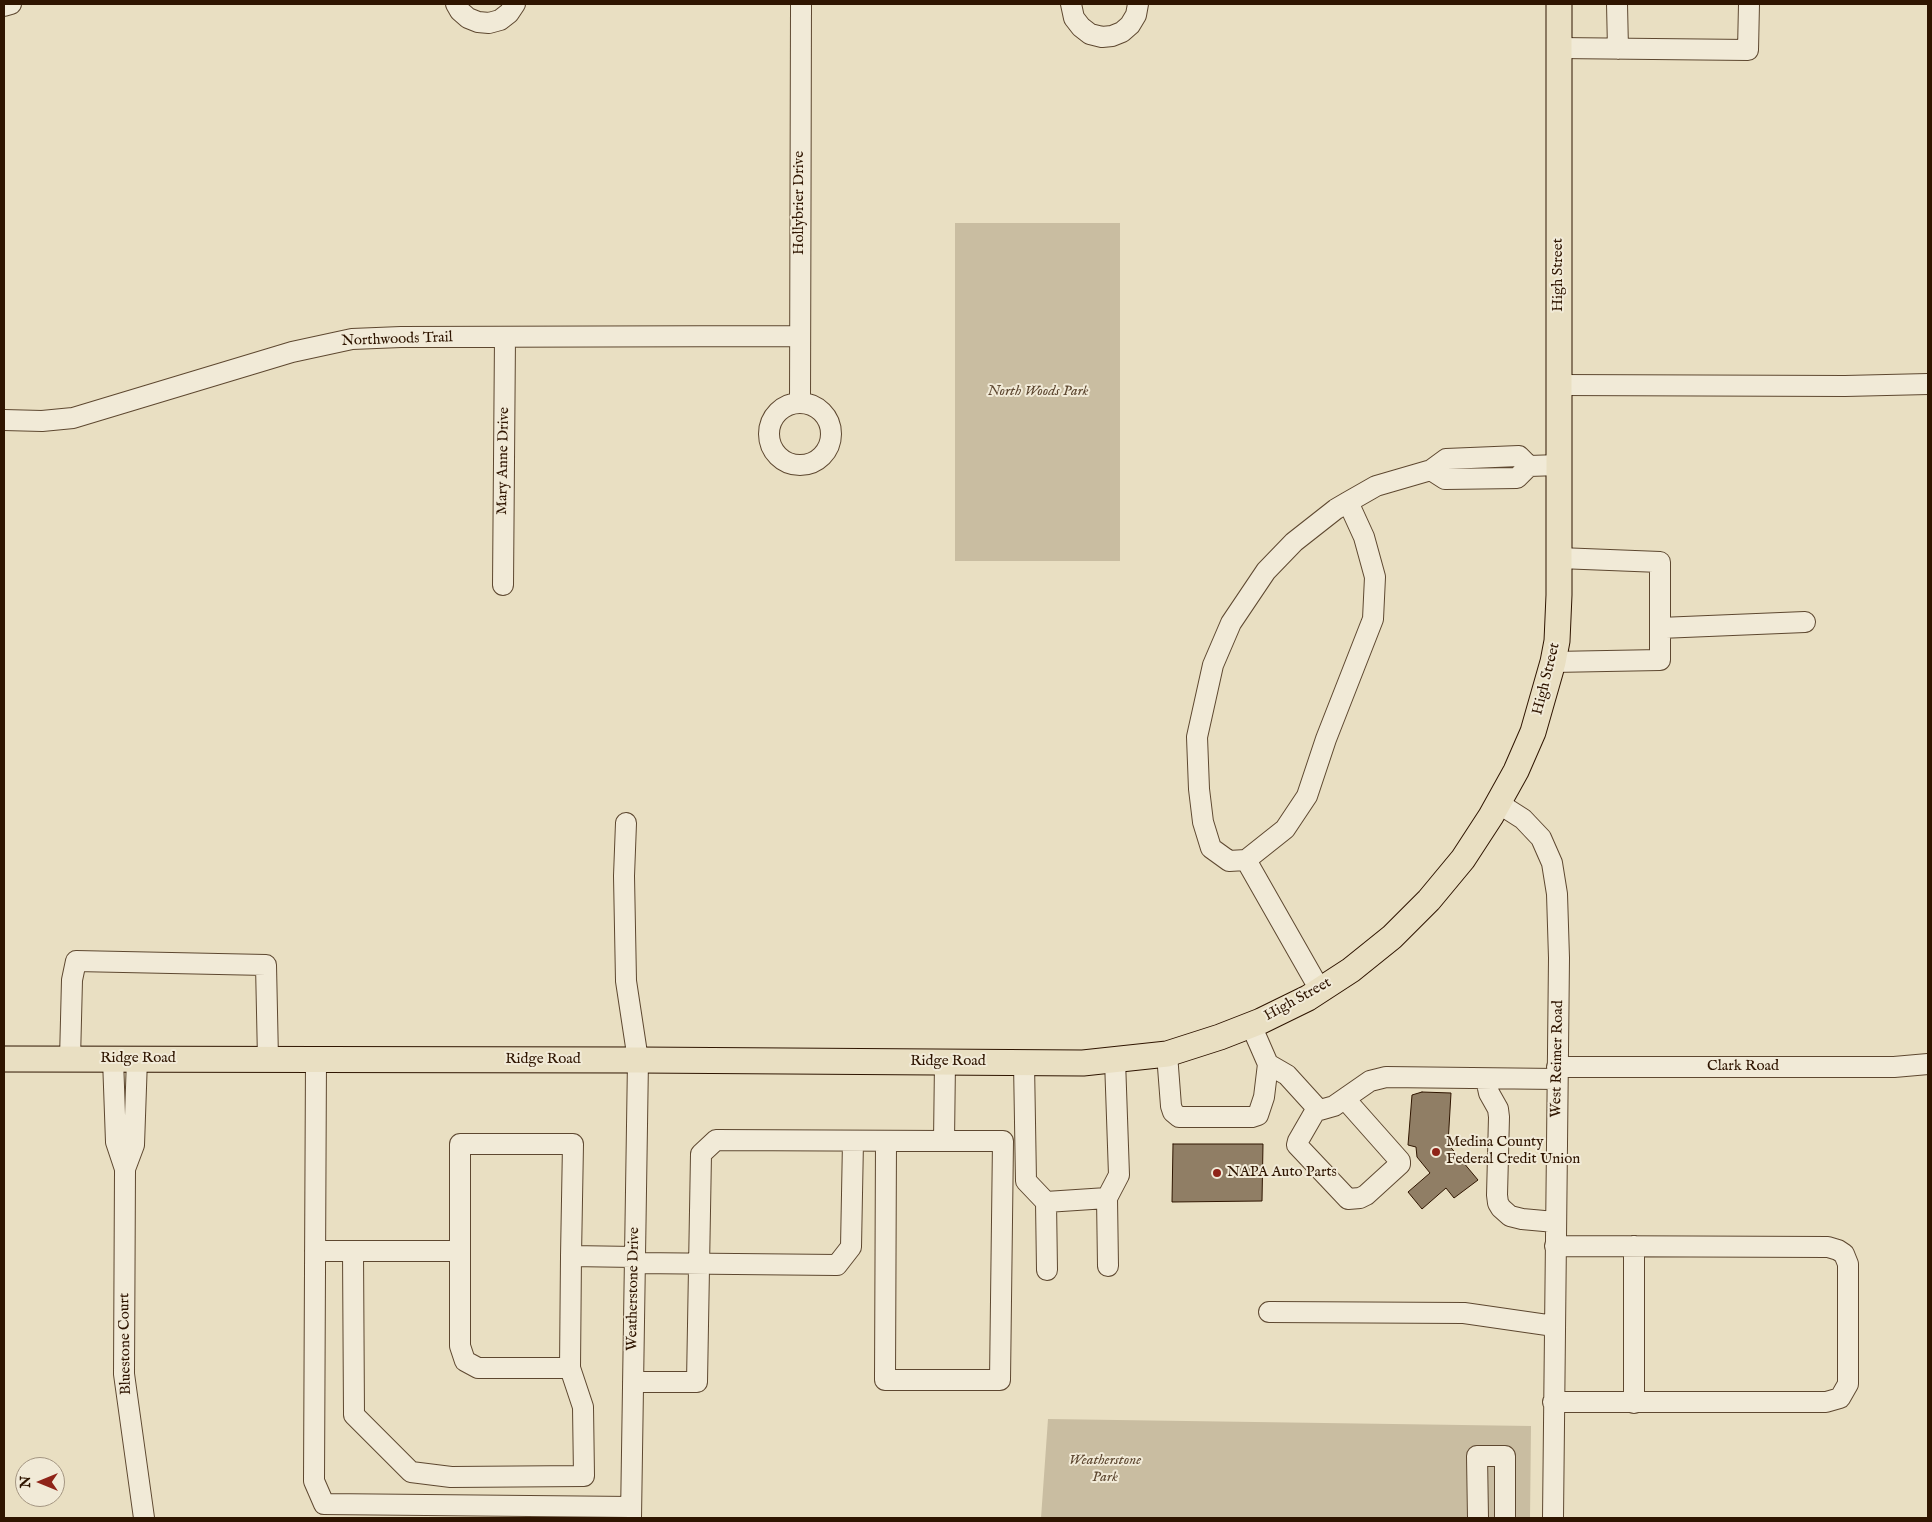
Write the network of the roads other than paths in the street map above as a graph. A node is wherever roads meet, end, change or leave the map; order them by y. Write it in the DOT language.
graph roads {
  1 [pos="11,4"];
  2 [pos="456,4"];
  3 [pos="515,4"];
  4 [pos="800,4"];
  5 [pos="1071,4"];
  6 [pos="1138,4"];
  7 [pos="1559,4"];
  8 [pos="1617,4"];
  9 [pos="1749,4"];
  10 [pos="4,6"];
  11 [pos="1559,48"];
  12 [pos="1618,49"];
  13 [pos="800,336"];
  14 [pos="505,337"];
  15 [pos="1928,384"];
  16 [pos="1559,385"];
  17 [pos="800,402"];
  18 [pos="4,420"];
  19 [pos="1559,466"];
  20 [pos="1348,502"];
  21 [pos="1559,558"];
  22 [pos="503,585"];
  23 [pos="1805,622"];
  24 [pos="1660,628"];
  25 [pos="1553,662"];
  26 [pos="1498,803"];
  27 [pos="626,823"];
  28 [pos="1246,860"];
  29 [pos="1320,990"];
  30 [pos="1251,1025"];
  31 [pos="1167,1054"];
  32 [pos="4,1059"];
  33 [pos="70,1059"];
  34 [pos="113,1059"];
  35 [pos="137,1059"];
  36 [pos="268,1059"];
  37 [pos="316,1059"];
  38 [pos="638,1060"];
  39 [pos="1115,1060"];
  40 [pos="945,1062"];
  41 [pos="1024,1062"];
  42 [pos="1083,1063"];
  43 [pos="1268,1064"];
  44 [pos="1928,1064"];
  45 [pos="1557,1073"];
  46 [pos="1486,1079"];
  47 [pos="1345,1099"];
  48 [pos="1317,1108"];
  49 [pos="853,1141"];
  50 [pos="886,1141"];
  51 [pos="944,1141"];
  52 [pos="125,1169"];
  53 [pos="1107,1198"];
  54 [pos="1046,1202"];
  55 [pos="1555,1222"];
  56 [pos="1555,1246"];
  57 [pos="1634,1246"];
  58 [pos="315,1251"];
  59 [pos="353,1251"];
  60 [pos="460,1251"];
  61 [pos="571,1256"];
  62 [pos="635,1260"];
  63 [pos="699,1264"];
  64 [pos="1108,1266"];
  65 [pos="1048,1270"];
  66 [pos="1269,1312"];
  67 [pos="1554,1326"];
  68 [pos="570,1368"];
  69 [pos="633,1382"];
  70 [pos="1553,1402"];
  71 [pos="1634,1403"];
  72 [pos="631,1512"];
  73 [pos="144,1518"];
  74 [pos="1478,1518"];
  75 [pos="1505,1518"];
  76 [pos="1553,1518"];
  1 -- 10 [label="street"];
  2 -- 3 [label="street"];
  4 -- 13 [label="street, Hollybrier Drive"];
  5 -- 6 [label="street"];
  7 -- 11 [label="main road, High Street"];
  8 -- 12 [label="street"];
  9 -- 12 [label="street"];
  11 -- 12 [label="street"];
  11 -- 16 [label="main road, High Street"];
  13 -- 14 [label="street, Northwoods Trail"];
  13 -- 17 [label="street, Hollybrier Drive"];
  14 -- 18 [label="street, Northwoods Trail"];
  14 -- 22 [label="street, Mary Anne Drive"];
  15 -- 16 [label="street"];
  16 -- 19 [label="main road, High Street"];
  19 -- 20 [label="street"];
  19 -- 21 [label="main road, High Street"];
  20 -- 28 [label="street"];
  20 -- 28 [label="street"];
  21 -- 24 [label="street"];
  21 -- 25 [label="main road, High Street"];
  23 -- 24 [label="street"];
  24 -- 25 [label="street"];
  25 -- 26 [label="main road, High Street"];
  26 -- 29 [label="main road, High Street"];
  26 -- 45 [label="street, West Reimer Road"];
  27 -- 38 [label="street, Weatherstone Drive"];
  28 -- 29 [label="street"];
  29 -- 30 [label="main road, High Street"];
  30 -- 31 [label="main road, High Street"];
  30 -- 43 [label="street"];
  31 -- 39 [label="main road, High Street"];
  31 -- 43 [label="street"];
  32 -- 33 [label="main road, Ridge Road"];
  33 -- 34 [label="main road, Ridge Road"];
  33 -- 36 [label="street"];
  34 -- 35 [label="main road, Ridge Road"];
  34 -- 52 [label="street, Bluestone Court"];
  35 -- 36 [label="main road, Ridge Road"];
  35 -- 52 [label="street, Bluestone Court"];
  36 -- 37 [label="main road, Ridge Road"];
  37 -- 38 [label="main road, Ridge Road"];
  37 -- 58 [label="street"];
  38 -- 40 [label="main road, Ridge Road"];
  38 -- 62 [label="street, Weatherstone Drive"];
  39 -- 42 [label="main road, High Street"];
  39 -- 53 [label="street"];
  40 -- 41 [label="main road, Ridge Road"];
  40 -- 51 [label="street"];
  41 -- 42 [label="main road, Ridge Road"];
  41 -- 54 [label="street"];
  43 -- 48 [label="street"];
  44 -- 45 [label="street, Clark Road"];
  45 -- 46 [label="street, Clark Road"];
  45 -- 55 [label="street, West Reimer Road"];
  46 -- 47 [label="street, Clark Road"];
  46 -- 55 [label="street"];
  47 -- 48 [label="street, Clark Road"];
  47 -- 48 [label="street"];
  49 -- 50 [label="street"];
  49 -- 63 [label="street"];
  49 -- 63 [label="street"];
  50 -- 51 [label="street"];
  50 -- 51 [label="street"];
  52 -- 73 [label="street, Bluestone Court"];
  53 -- 54 [label="street"];
  53 -- 64 [label="street"];
  54 -- 65 [label="street"];
  55 -- 56 [label="street, West Reimer Road"];
  56 -- 57 [label="street"];
  56 -- 67 [label="street, West Reimer Road"];
  57 -- 71 [label="street"];
  57 -- 71 [label="street"];
  58 -- 59 [label="street"];
  58 -- 72 [label="street"];
  59 -- 60 [label="street"];
  59 -- 68 [label="street"];
  60 -- 61 [label="street"];
  60 -- 68 [label="street"];
  61 -- 62 [label="street"];
  61 -- 68 [label="street"];
  62 -- 63 [label="street"];
  62 -- 69 [label="street, Weatherstone Drive"];
  63 -- 69 [label="street"];
  66 -- 67 [label="street"];
  67 -- 70 [label="street, West Reimer Road"];
  69 -- 72 [label="street, Weatherstone Drive"];
  70 -- 71 [label="street"];
  70 -- 76 [label="street, West Reimer Road"];
  74 -- 75 [label="street"];
}
